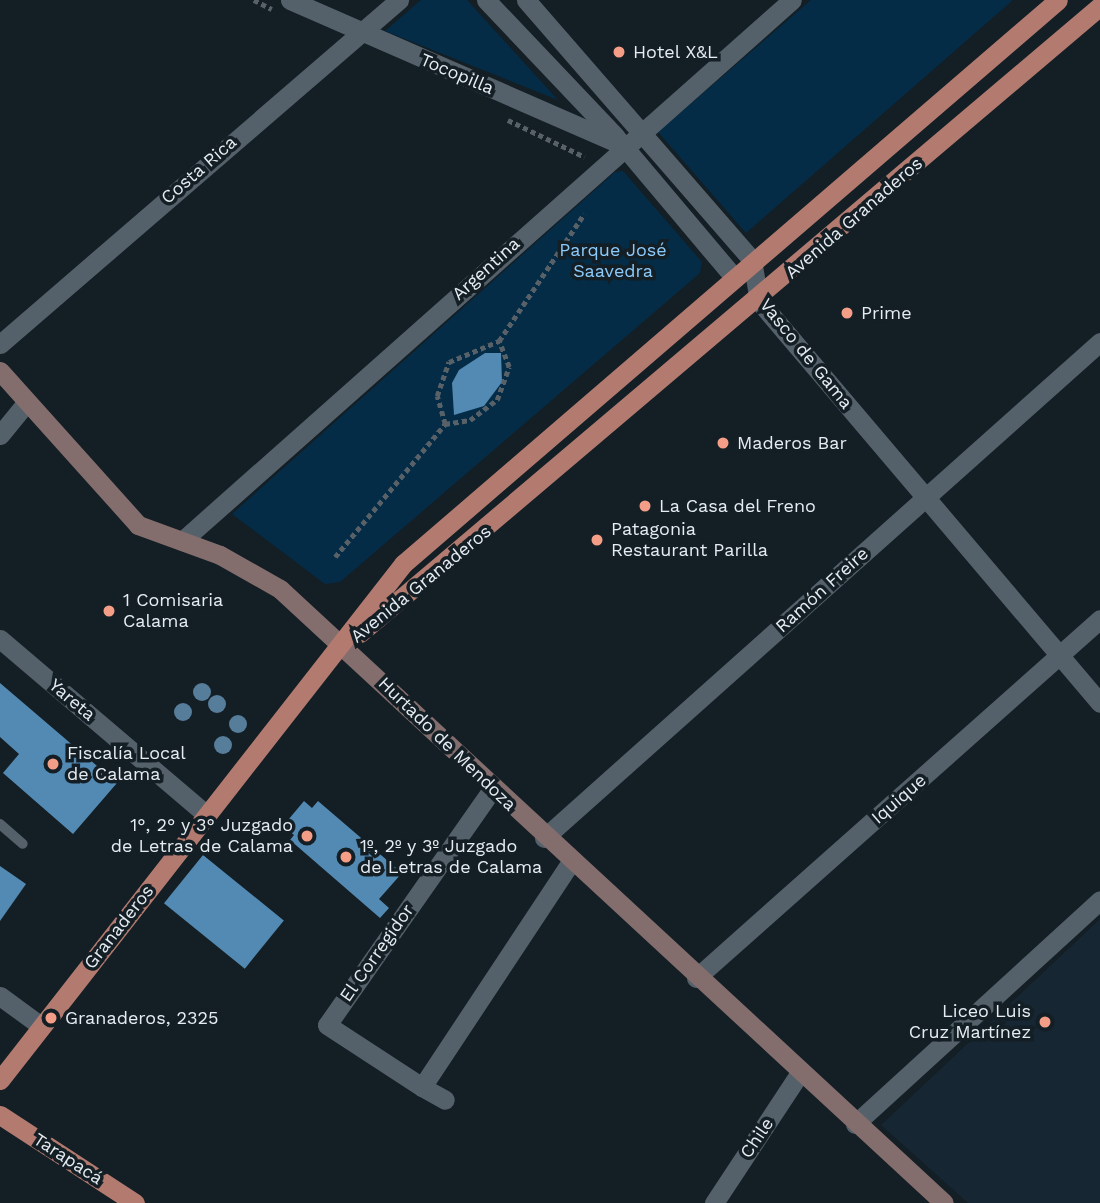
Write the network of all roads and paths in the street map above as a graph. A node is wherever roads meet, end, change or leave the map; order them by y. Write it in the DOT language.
graph roads {
  1 [pos="290,0"];
  2 [pos="399,0"];
  3 [pos="486,0"];
  4 [pos="526,0"];
  5 [pos="792,0"];
  6 [pos="1058,0"];
  7 [pos="1100,6"];
  8 [pos="362,34"];
  9 [pos="642,130"];
  10 [pos="624,146"];
  11 [pos="592,201"];
  12 [pos="752,260"];
  13 [pos="733,276"];
  14 [pos="759,301"];
  15 [pos="499,341"];
  16 [pos="1100,342"];
  17 [pos="0,344"];
  18 [pos="0,371"];
  19 [pos="26,403"];
  20 [pos="445,424"];
  21 [pos="0,435"];
  22 [pos="926,498"];
  23 [pos="182,541"];
  24 [pos="335,557"];
  25 [pos="1100,620"];
  26 [pos="0,639"];
  27 [pos="345,644"];
  28 [pos="1060,657"];
  29 [pos="1100,702"];
  30 [pos="493,788"];
  31 [pos="207,816"];
  32 [pos="0,824"];
  33 [pos="544,838"];
  34 [pos="23,844"];
  35 [pos="571,862"];
  36 [pos="1100,900"];
  37 [pos="696,978"];
  38 [pos="0,996"];
  39 [pos="41,1026"];
  40 [pos="799,1074"];
  41 [pos="0,1080"];
  42 [pos="422,1087"];
  43 [pos="445,1100"];
  44 [pos="0,1115"];
  45 [pos="855,1124"];
  46 [pos="135,1203"];
  47 [pos="714,1203"];
  48 [pos="944,1203"];
  1 -- 8 [label="street, Tocopilla"];
  2 -- 8 [label="street, Costa Rica"];
  3 -- 10 [label="street"];
  4 -- 9 [label="street"];
  5 -- 9 [label="street, Argentina"];
  6 -- 12 [label="main road, Avenida Granaderos"];
  7 -- 14 [label="main road, Avenida Granaderos"];
  8 -- 10 [label="street, Tocopilla"];
  8 -- 17 [label="street, Costa Rica"];
  9 -- 10 [label="street, Argentina"];
  9 -- 12 [label="street"];
  10 -- 13 [label="street"];
  10 -- 23 [label="street, Argentina"];
  11 -- 15 [label="path"];
  12 -- 13 [label="main road, Avenida Granaderos"];
  12 -- 14 [label="street, Vasco de Gama"];
  13 -- 27 [label="main road, Avenida Granaderos"];
  14 -- 22 [label="street, Vasco de Gama"];
  14 -- 27 [label="main road, Avenida Granaderos"];
  15 -- 20 [label="path"];
  15 -- 20 [label="path"];
  16 -- 22 [label="street, Ramón Freire"];
  18 -- 19 [label="main road, Hurtado de Mendoza"];
  19 -- 21 [label="street"];
  19 -- 23 [label="main road, Hurtado de Mendoza"];
  20 -- 24 [label="path"];
  22 -- 28 [label="street, Vasco de Gama"];
  22 -- 33 [label="street, Ramón Freire"];
  23 -- 27 [label="main road, Hurtado de Mendoza"];
  25 -- 28 [label="street, Iquique"];
  26 -- 31 [label="street, Yareta"];
  27 -- 30 [label="main road, Hurtado de Mendoza"];
  27 -- 31 [label="main road, Granaderos"];
  28 -- 29 [label="street, Vasco de Gama"];
  28 -- 37 [label="street, Iquique"];
  30 -- 33 [label="main road, Hurtado de Mendoza"];
  30 -- 42 [label="street, El Corregidor"];
  31 -- 39 [label="main road, Granaderos"];
  32 -- 34 [label="lane"];
  33 -- 35 [label="main road, Hurtado de Mendoza"];
  35 -- 37 [label="main road, Hurtado de Mendoza"];
  35 -- 42 [label="street"];
  36 -- 45 [label="street"];
  37 -- 40 [label="main road, Hurtado de Mendoza"];
  38 -- 39 [label="street"];
  39 -- 41 [label="main road, Granaderos"];
  40 -- 45 [label="main road, Hurtado de Mendoza"];
  40 -- 47 [label="street, Chile"];
  42 -- 43 [label="street, El Corregidor"];
  44 -- 46 [label="main road, Tarapacá"];
  45 -- 48 [label="main road, Hurtado de Mendoza"];
}
